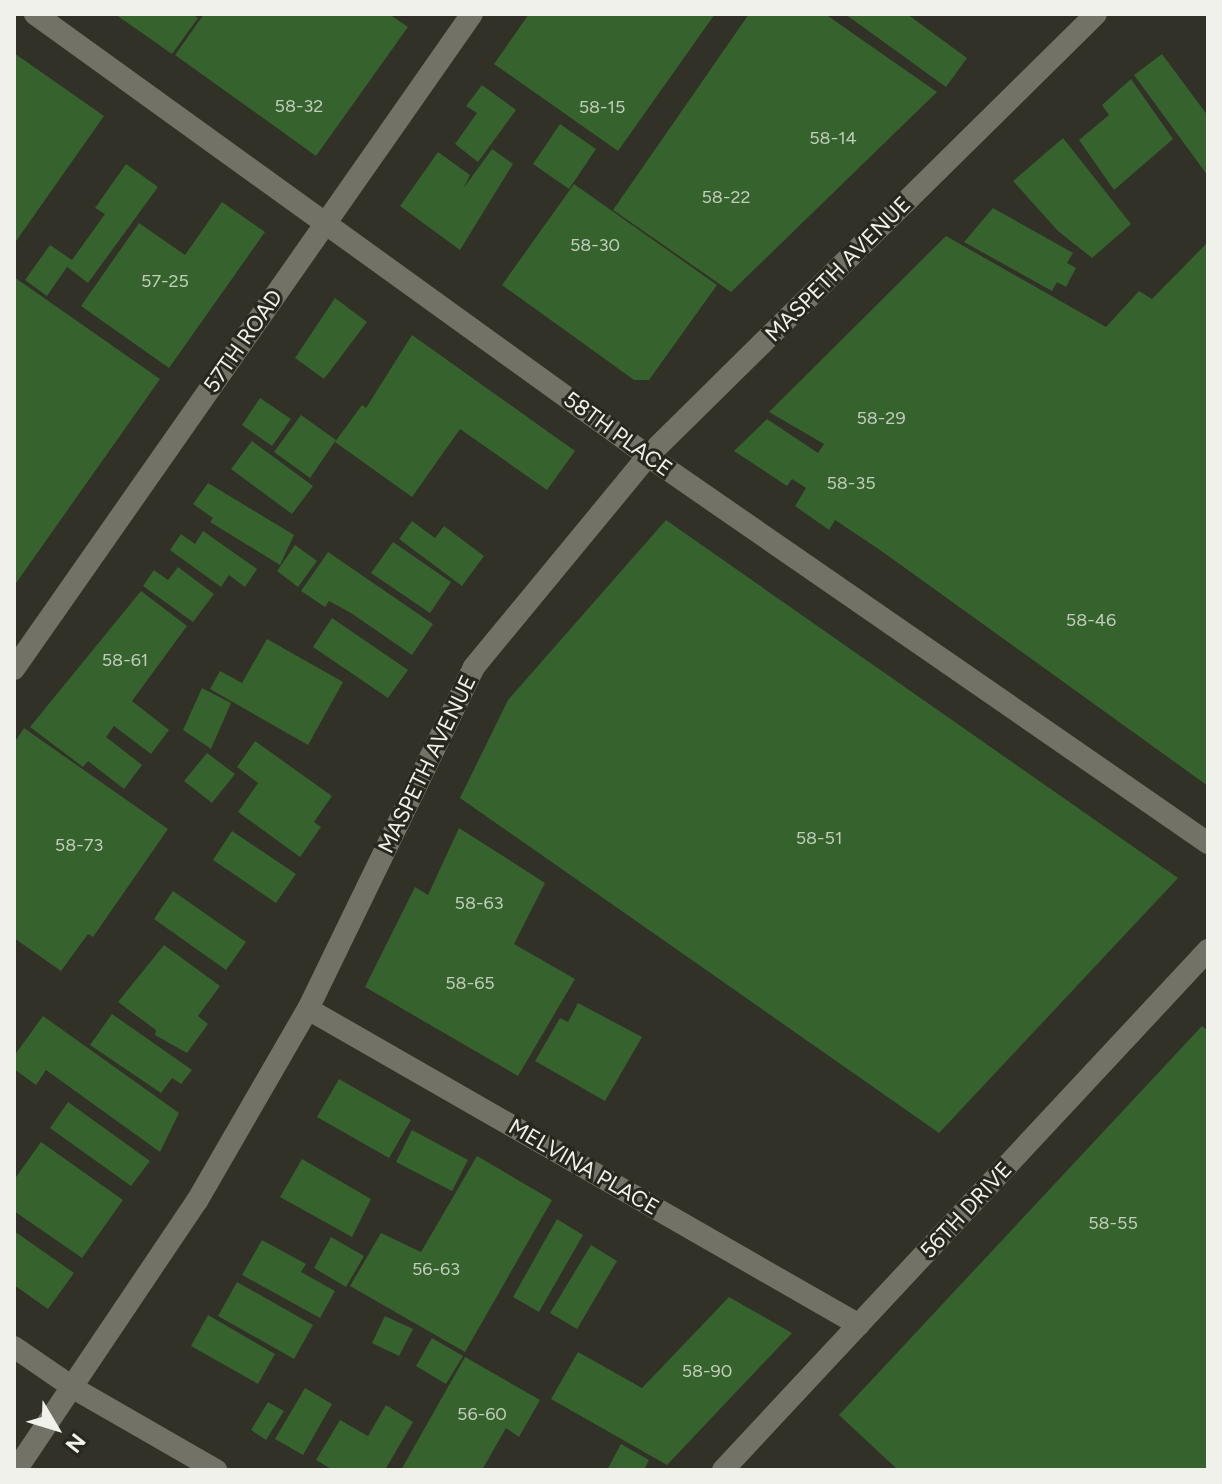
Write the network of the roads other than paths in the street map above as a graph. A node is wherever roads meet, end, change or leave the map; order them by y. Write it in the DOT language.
graph roads {
  1 [pos="35,14"];
  2 [pos="472,14"];
  3 [pos="1096,14"];
  4 [pos="328,221"];
  5 [pos="648,456"];
  6 [pos="14,669"];
  7 [pos="1208,843"];
  8 [pos="1208,950"];
  9 [pos="308,1009"];
  10 [pos="859,1325"];
  11 [pos="14,1347"];
  12 [pos="75,1389"];
  13 [pos="16,1470"];
  14 [pos="216,1470"];
  15 [pos="723,1470"];
  1 -- 4 [label="street, 58TH PLACE"];
  2 -- 4 [label="street, 57TH ROAD"];
  3 -- 5 [label="street, MASPETH AVENUE"];
  4 -- 5 [label="street, 58TH PLACE"];
  4 -- 6 [label="street, 57TH ROAD"];
  5 -- 7 [label="street, 58TH PLACE"];
  5 -- 9 [label="street, MASPETH AVENUE"];
  8 -- 10 [label="street, 56TH DRIVE"];
  9 -- 10 [label="street, MELVINA PLACE"];
  9 -- 12 [label="street, MASPETH AVENUE"];
  10 -- 15 [label="street, 56TH DRIVE"];
  11 -- 12 [label="street"];
  12 -- 13 [label="street, MASPETH AVENUE"];
  12 -- 14 [label="street"];
}
